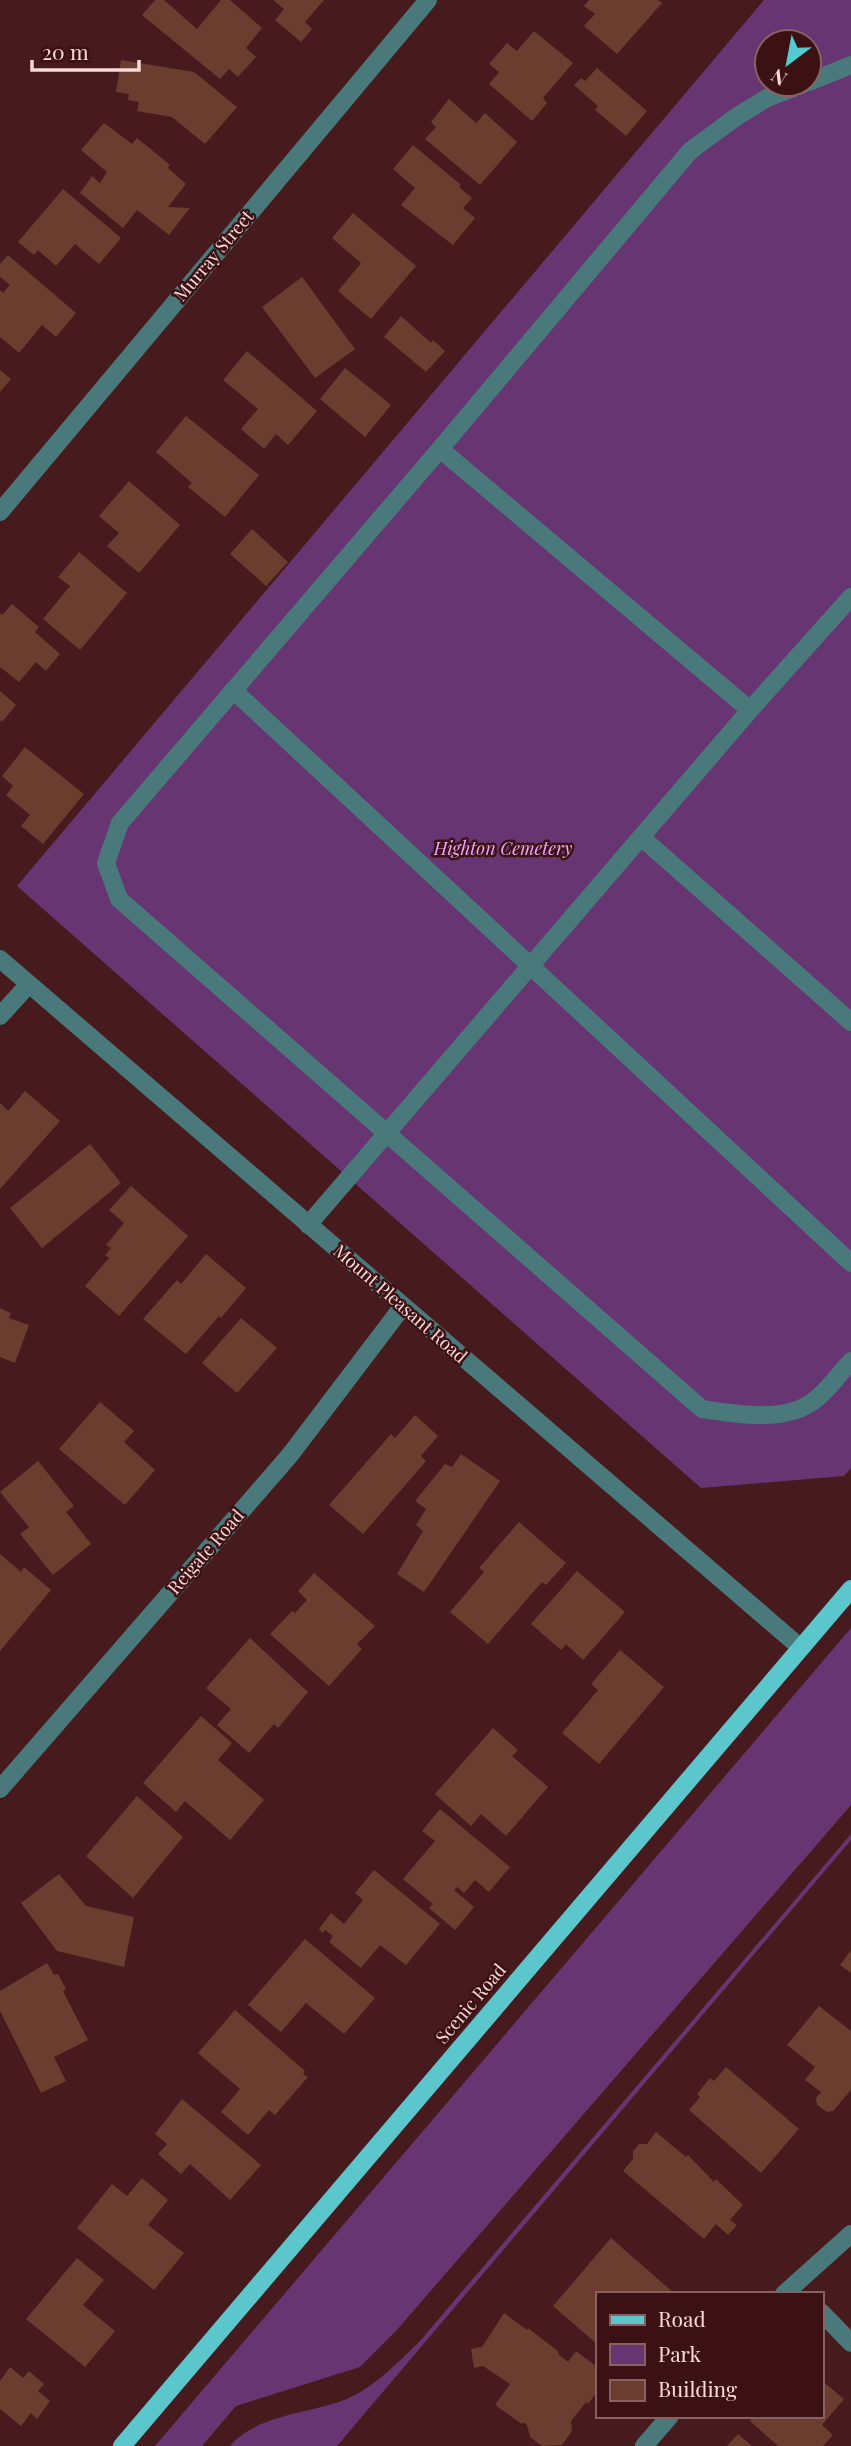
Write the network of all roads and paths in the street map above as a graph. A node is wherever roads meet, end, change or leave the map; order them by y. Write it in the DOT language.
graph roads {
  1 [pos="428,0"];
  2 [pos="851,65"];
  3 [pos="823,76"];
  4 [pos="767,98"];
  5 [pos="440,449"];
  6 [pos="0,512"];
  7 [pos="851,597"];
  8 [pos="233,690"];
  9 [pos="750,710"];
  10 [pos="641,837"];
  11 [pos="0,959"];
  12 [pos="530,967"];
  13 [pos="29,984"];
  14 [pos="0,1016"];
  15 [pos="851,1022"];
  16 [pos="387,1134"];
  17 [pos="308,1225"];
  18 [pos="851,1263"];
  19 [pos="403,1306"];
  20 [pos="851,1361"];
  21 [pos="851,1589"];
  22 [pos="801,1648"];
  23 [pos="0,1789"];
  24 [pos="851,2234"];
  25 [pos="794,2290"];
  26 [pos="823,2314"];
  27 [pos="851,2343"];
  28 [pos="668,2418"];
  29 [pos="122,2446"];
  30 [pos="644,2446"];
  1 -- 6 [label="street, Murray Street"];
  2 -- 3 [label="street"];
  4 -- 5 [label="street"];
  5 -- 8 [label="street"];
  5 -- 9 [label="street"];
  7 -- 9 [label="street"];
  8 -- 12 [label="street"];
  8 -- 16 [label="street"];
  9 -- 10 [label="street"];
  10 -- 12 [label="street"];
  10 -- 15 [label="street"];
  11 -- 13 [label="street, Mount Pleasant Road"];
  12 -- 16 [label="street"];
  12 -- 18 [label="street"];
  13 -- 14 [label="street"];
  13 -- 17 [label="street, Mount Pleasant Road"];
  16 -- 17 [label="street"];
  16 -- 20 [label="street"];
  17 -- 19 [label="street, Mount Pleasant Road"];
  19 -- 22 [label="street, Mount Pleasant Road"];
  19 -- 23 [label="street, Reigate Road"];
  21 -- 22 [label="main road, Scenic Road"];
  22 -- 29 [label="main road, Scenic Road"];
  24 -- 25 [label="street"];
  26 -- 27 [label="street"];
  28 -- 30 [label="street"];
}
